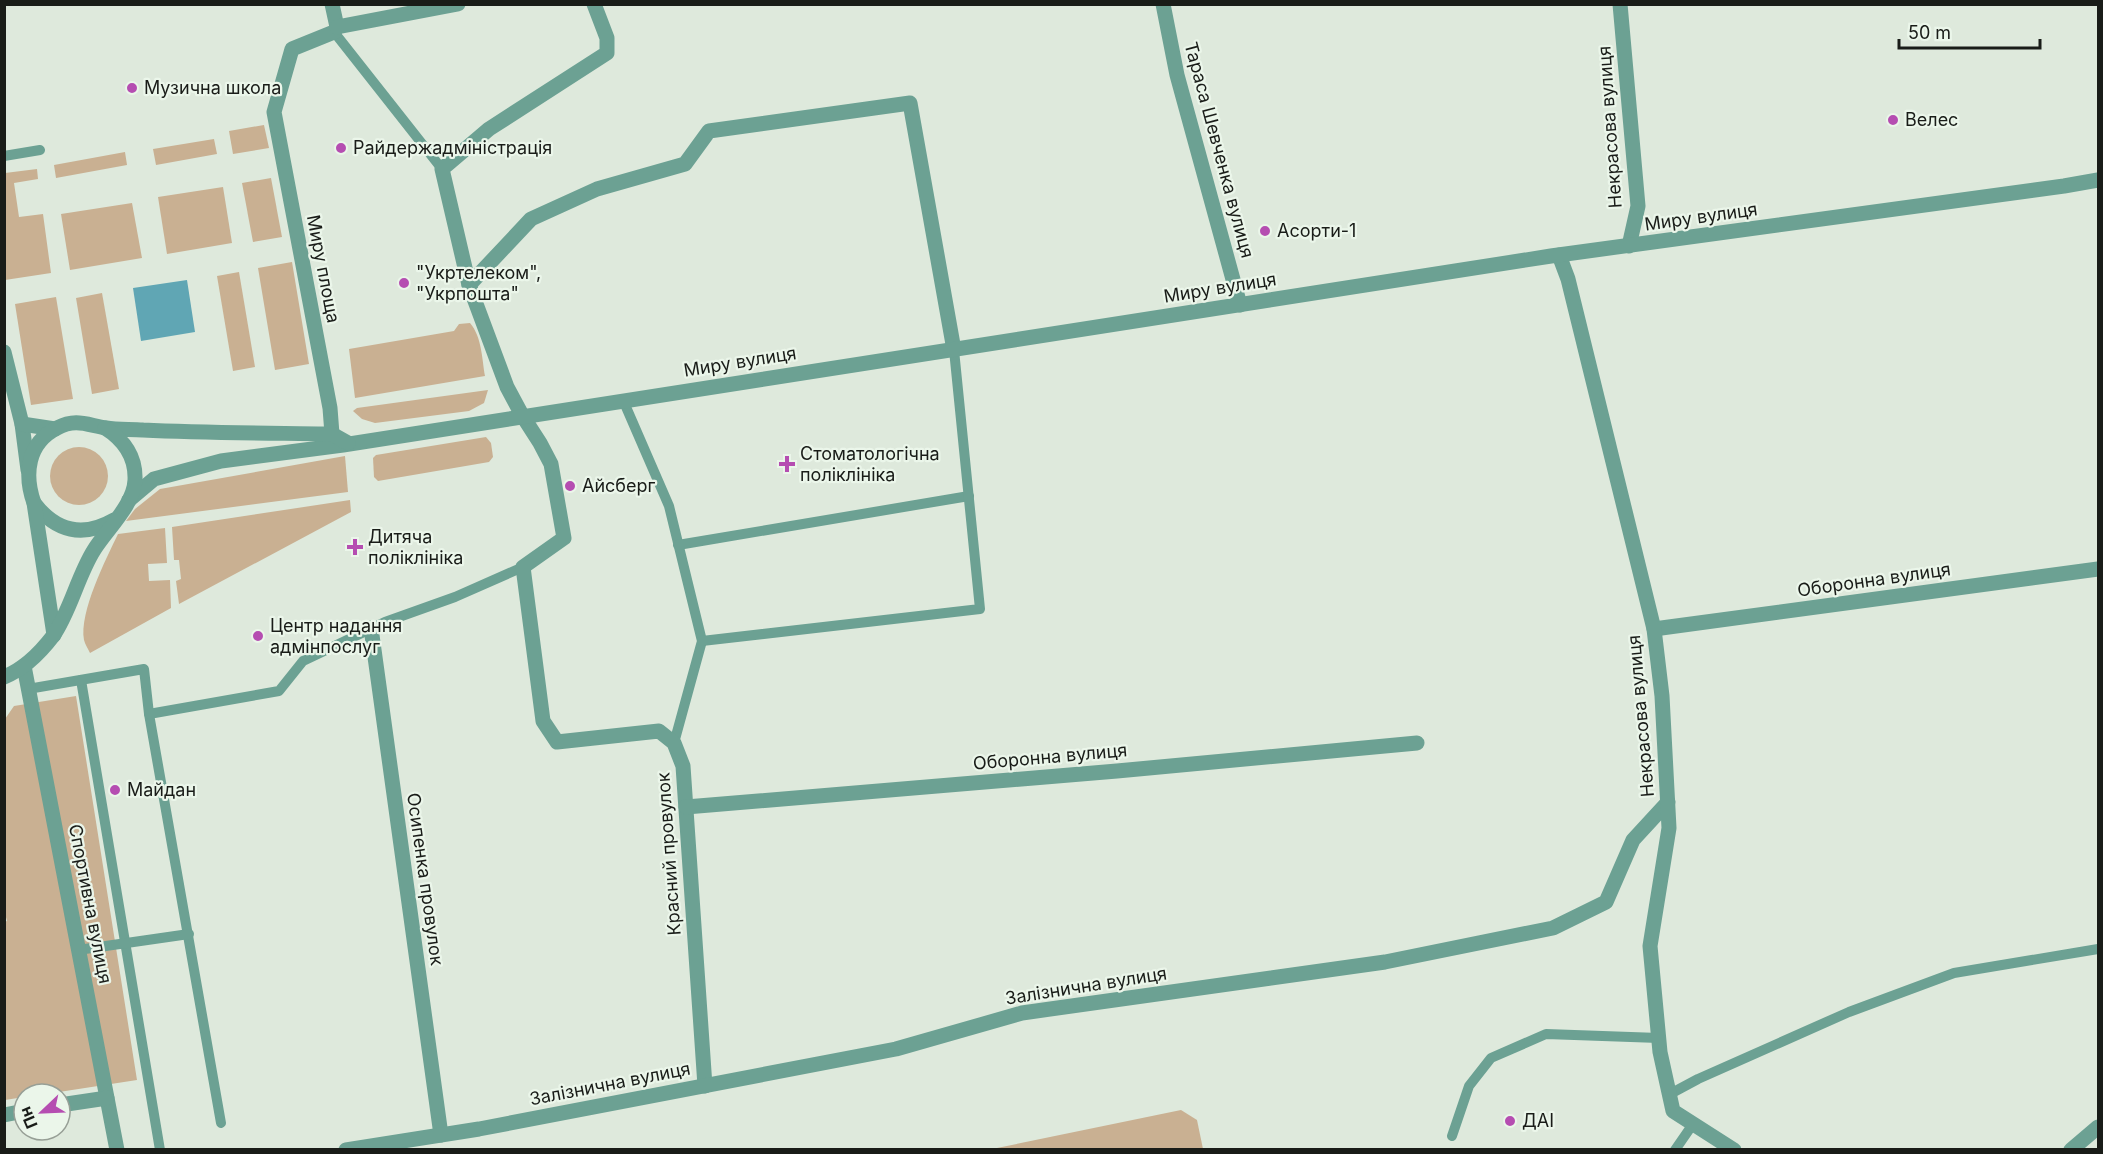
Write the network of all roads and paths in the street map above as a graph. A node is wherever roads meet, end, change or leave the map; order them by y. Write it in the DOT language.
graph roads {
  1 [pos="332,4"];
  2 [pos="458,4"];
  3 [pos="594,4"];
  4 [pos="1164,4"];
  5 [pos="1620,4"];
  6 [pos="336,29"];
  7 [pos="40,150"];
  8 [pos="4,156"];
  9 [pos="442,169"];
  10 [pos="2098,180"];
  11 [pos="1629,246"];
  12 [pos="1559,255"];
  13 [pos="469,285"];
  14 [pos="1240,305"];
  15 [pos="954,350"];
  16 [pos="4,352"];
  17 [pos="6,371"];
  18 [pos="623,400"];
  19 [pos="522,415"];
  20 [pos="21,424"];
  21 [pos="105,428"];
  22 [pos="55,429"];
  23 [pos="332,434"];
  24 [pos="348,443"];
  25 [pos="28,470"];
  26 [pos="969,496"];
  27 [pos="129,500"];
  28 [pos="34,503"];
  29 [pos="116,518"];
  30 [pos="678,544"];
  31 [pos="523,567"];
  32 [pos="2098,569"];
  33 [pos="371,628"];
  34 [pos="1654,630"];
  35 [pos="54,634"];
  36 [pos="702,641"];
  37 [pos="24,666"];
  38 [pos="4,677"];
  39 [pos="81,680"];
  40 [pos="28,689"];
  41 [pos="149,714"];
  42 [pos="674,743"];
  43 [pos="1418,743"];
  44 [pos="1668,802"];
  45 [pos="686,807"];
  46 [pos="189,934"];
  47 [pos="125,943"];
  48 [pos="2098,949"];
  49 [pos="78,950"];
  50 [pos="1659,1038"];
  51 [pos="705,1086"];
  52 [pos="1670,1094"];
  53 [pos="107,1098"];
  54 [pos="72,1104"];
  55 [pos="221,1124"];
  56 [pos="1693,1124"];
  57 [pos="2098,1127"];
  58 [pos="441,1135"];
  59 [pos="1452,1136"];
  60 [pos="117,1149"];
  61 [pos="160,1149"];
  62 [pos="346,1149"];
  63 [pos="1675,1149"];
  64 [pos="1734,1149"];
  65 [pos="2071,1149"];
  1 -- 6 [label="street"];
  2 -- 6 [label="street"];
  3 -- 9 [label="street"];
  4 -- 14 [label="street, Тараса Шевченка вулиця"];
  5 -- 11 [label="street, Некрасова вулиця"];
  6 -- 9 [label="lane"];
  6 -- 23 [label="street, Миру площа"];
  7 -- 8 [label="lane"];
  9 -- 13 [label="street"];
  10 -- 11 [label="street, Миру вулиця"];
  11 -- 12 [label="street, Миру вулиця"];
  12 -- 14 [label="street, Миру вулиця"];
  12 -- 34 [label="street, Некрасова вулиця"];
  13 -- 15 [label="street"];
  13 -- 19 [label="street"];
  14 -- 15 [label="street, Миру вулиця"];
  15 -- 18 [label="street, Миру вулиця"];
  15 -- 26 [label="lane"];
  16 -- 17 [label="street"];
  17 -- 20 [label="street"];
  18 -- 19 [label="street, Миру вулиця"];
  18 -- 30 [label="lane"];
  19 -- 24 [label="street, Миру вулиця"];
  19 -- 31 [label="street"];
  20 -- 22 [label="street"];
  20 -- 25 [label="street"];
  21 -- 22 [label="street"];
  21 -- 23 [label="street"];
  21 -- 27 [label="street"];
  22 -- 25 [label="street"];
  23 -- 24 [label="street"];
  24 -- 27 [label="street, Миру вулиця"];
  25 -- 28 [label="street"];
  26 -- 30 [label="lane"];
  26 -- 36 [label="lane"];
  27 -- 29 [label="street"];
  28 -- 29 [label="street"];
  28 -- 35 [label="street"];
  29 -- 35 [label="street"];
  30 -- 36 [label="lane"];
  31 -- 33 [label="lane"];
  31 -- 42 [label="street"];
  32 -- 34 [label="street, Оборонна вулиця"];
  33 -- 41 [label="lane"];
  33 -- 58 [label="street, Осипенка провулок"];
  34 -- 44 [label="street, Некрасова вулиця"];
  35 -- 37 [label="street"];
  36 -- 42 [label="lane"];
  37 -- 38 [label="street"];
  37 -- 40 [label="street, Спортивна вулиця"];
  39 -- 40 [label="lane"];
  39 -- 41 [label="lane"];
  39 -- 47 [label="lane"];
  40 -- 49 [label="street, Спортивна вулиця"];
  41 -- 46 [label="lane"];
  42 -- 45 [label="street, Красний провулок"];
  43 -- 45 [label="street, Оборонна вулиця"];
  44 -- 50 [label="street, Некрасова вулиця"];
  44 -- 51 [label="street, Залізнична вулиця"];
  45 -- 51 [label="street, Красний провулок"];
  46 -- 47 [label="lane"];
  46 -- 55 [label="lane"];
  47 -- 49 [label="lane"];
  47 -- 61 [label="lane"];
  48 -- 52 [label="lane"];
  49 -- 53 [label="street, Спортивна вулиця"];
  50 -- 52 [label="street, Некрасова вулиця"];
  50 -- 59 [label="lane"];
  51 -- 58 [label="street, Залізнична вулиця"];
  52 -- 56 [label="street, Некрасова вулиця"];
  53 -- 54 [label="street"];
  53 -- 60 [label="street, Спортивна вулиця"];
  56 -- 63 [label="lane"];
  56 -- 64 [label="street"];
  57 -- 65 [label="street"];
  58 -- 62 [label="street, Залізнична вулиця"];
}
